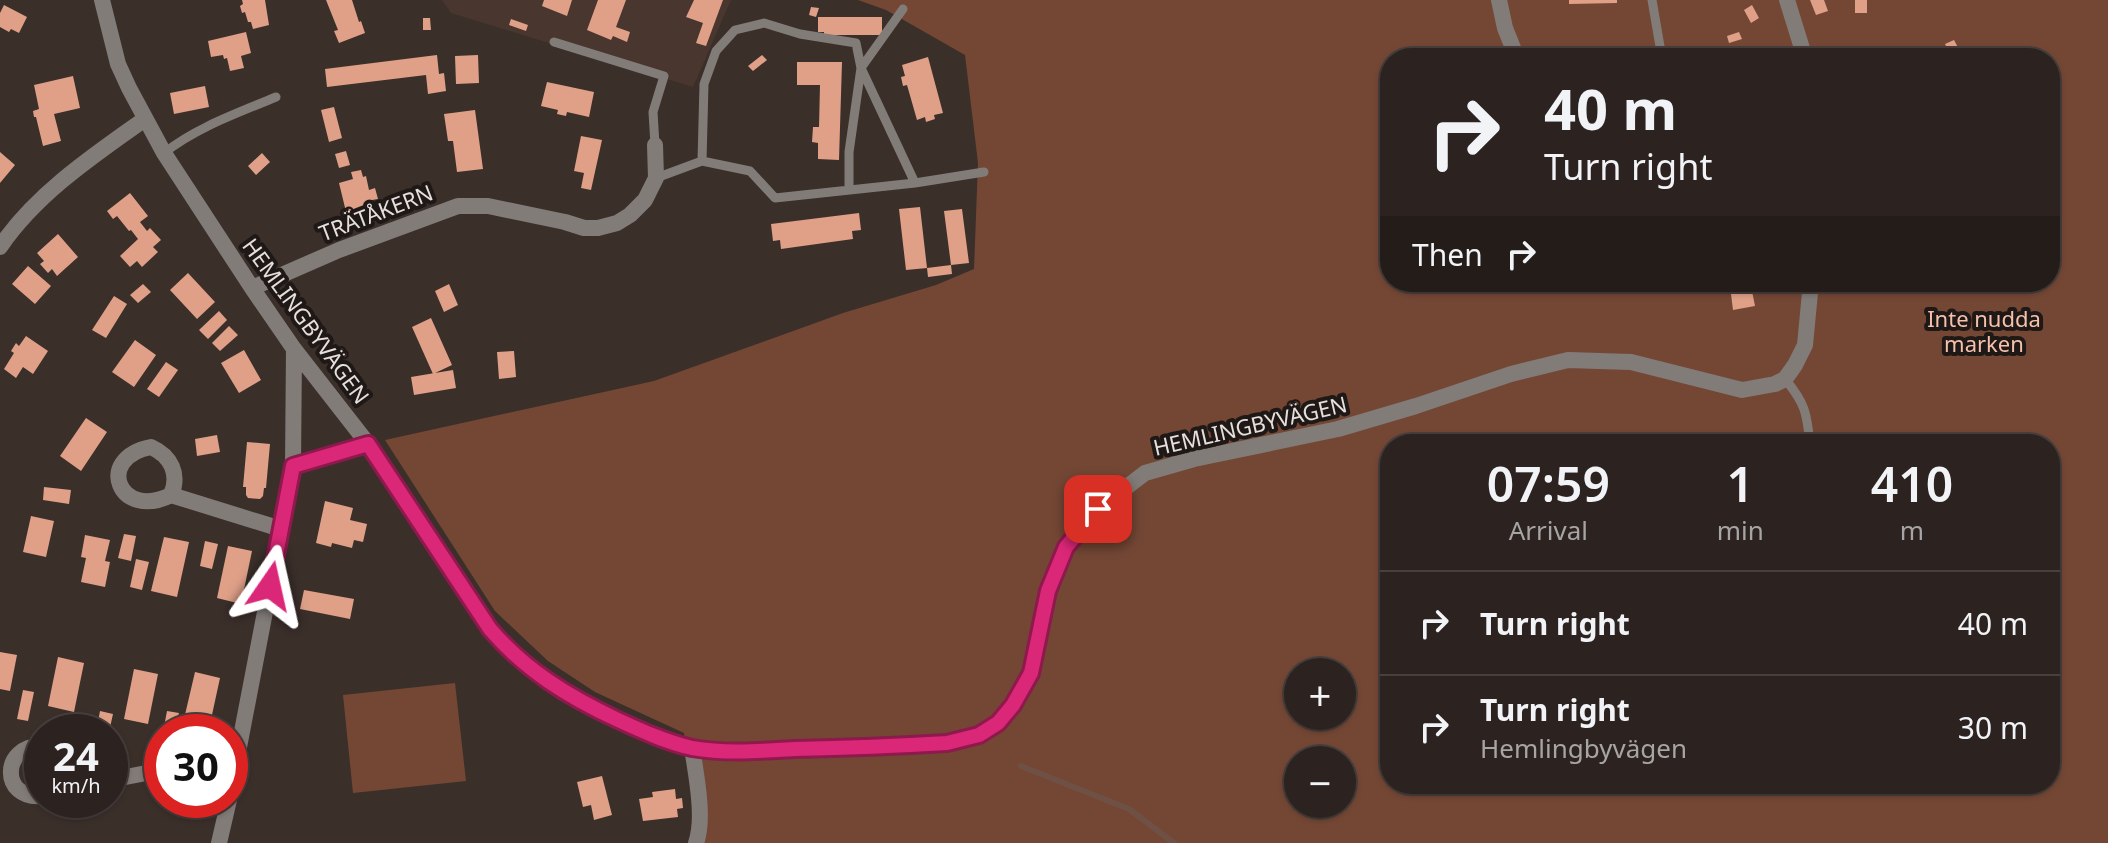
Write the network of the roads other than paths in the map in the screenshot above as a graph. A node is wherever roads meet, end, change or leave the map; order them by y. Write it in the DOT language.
graph roads {
  1 [pos="102,0"];
  2 [pos="1499,0"];
  3 [pos="1652,0"];
  4 [pos="1787,0"];
  5 [pos="903,9"];
  6 [pos="554,42"];
  7 [pos="1513,48"];
  8 [pos="1660,48"];
  9 [pos="1802,48"];
  10 [pos="861,68"];
  11 [pos="276,97"];
  12 [pos="145,119"];
  13 [pos="655,145"];
  14 [pos="164,153"];
  15 [pos="702,161"];
  16 [pos="984,172"];
  17 [pos="656,178"];
  18 [pos="915,183"];
  19 [pos="849,190"];
  20 [pos="0,247"];
  21 [pos="252,288"];
  22 [pos="1810,292"];
  23 [pos="294,349"];
  24 [pos="1785,379"];
  25 [pos="1809,434"];
  26 [pos="368,444"];
  27 [pos="293,466"];
  28 [pos="171,495"];
  29 [pos="281,529"];
  30 [pos="243,714"];
  31 [pos="692,748"];
  32 [pos="24,750"];
  33 [pos="24,796"];
  34 [pos="225,818"];
  35 [pos="219,843"];
  36 [pos="696,843"];
  1 -- 12 [label="street, HEMLINGBYVÄGEN"];
  2 -- 7 [label="street"];
  3 -- 8 [label="lane"];
  4 -- 9 [label="street"];
  5 -- 10 [label="lane"];
  6 -- 13 [label="lane"];
  10 -- 15 [label="lane"];
  10 -- 18 [label="lane"];
  10 -- 19 [label="lane"];
  11 -- 14 [label="lane"];
  12 -- 14 [label="street, HEMLINGBYVÄGEN"];
  12 -- 20 [label="street"];
  13 -- 17 [label="street"];
  14 -- 21 [label="street, HEMLINGBYVÄGEN"];
  15 -- 17 [label="lane"];
  15 -- 19 [label="lane"];
  16 -- 18 [label="lane"];
  17 -- 21 [label="street, TRÄTÅKERN"];
  18 -- 19 [label="lane"];
  21 -- 23 [label="street, HEMLINGBYVÄGEN"];
  22 -- 24 [label="street"];
  23 -- 26 [label="street, HEMLINGBYVÄGEN"];
  23 -- 27 [label="street"];
  24 -- 25 [label="lane"];
  24 -- 31 [label="street, HEMLINGBYVÄGEN"];
  26 -- 27 [label="street"];
  26 -- 31 [label="street, HEMLINGBYVÄGEN"];
  27 -- 29 [label="street"];
  28 -- 29 [label="street"];
  29 -- 30 [label="street"];
  31 -- 36 [label="street"];
  32 -- 33 [label="street"];
  34 -- 35 [label="street"];
}
